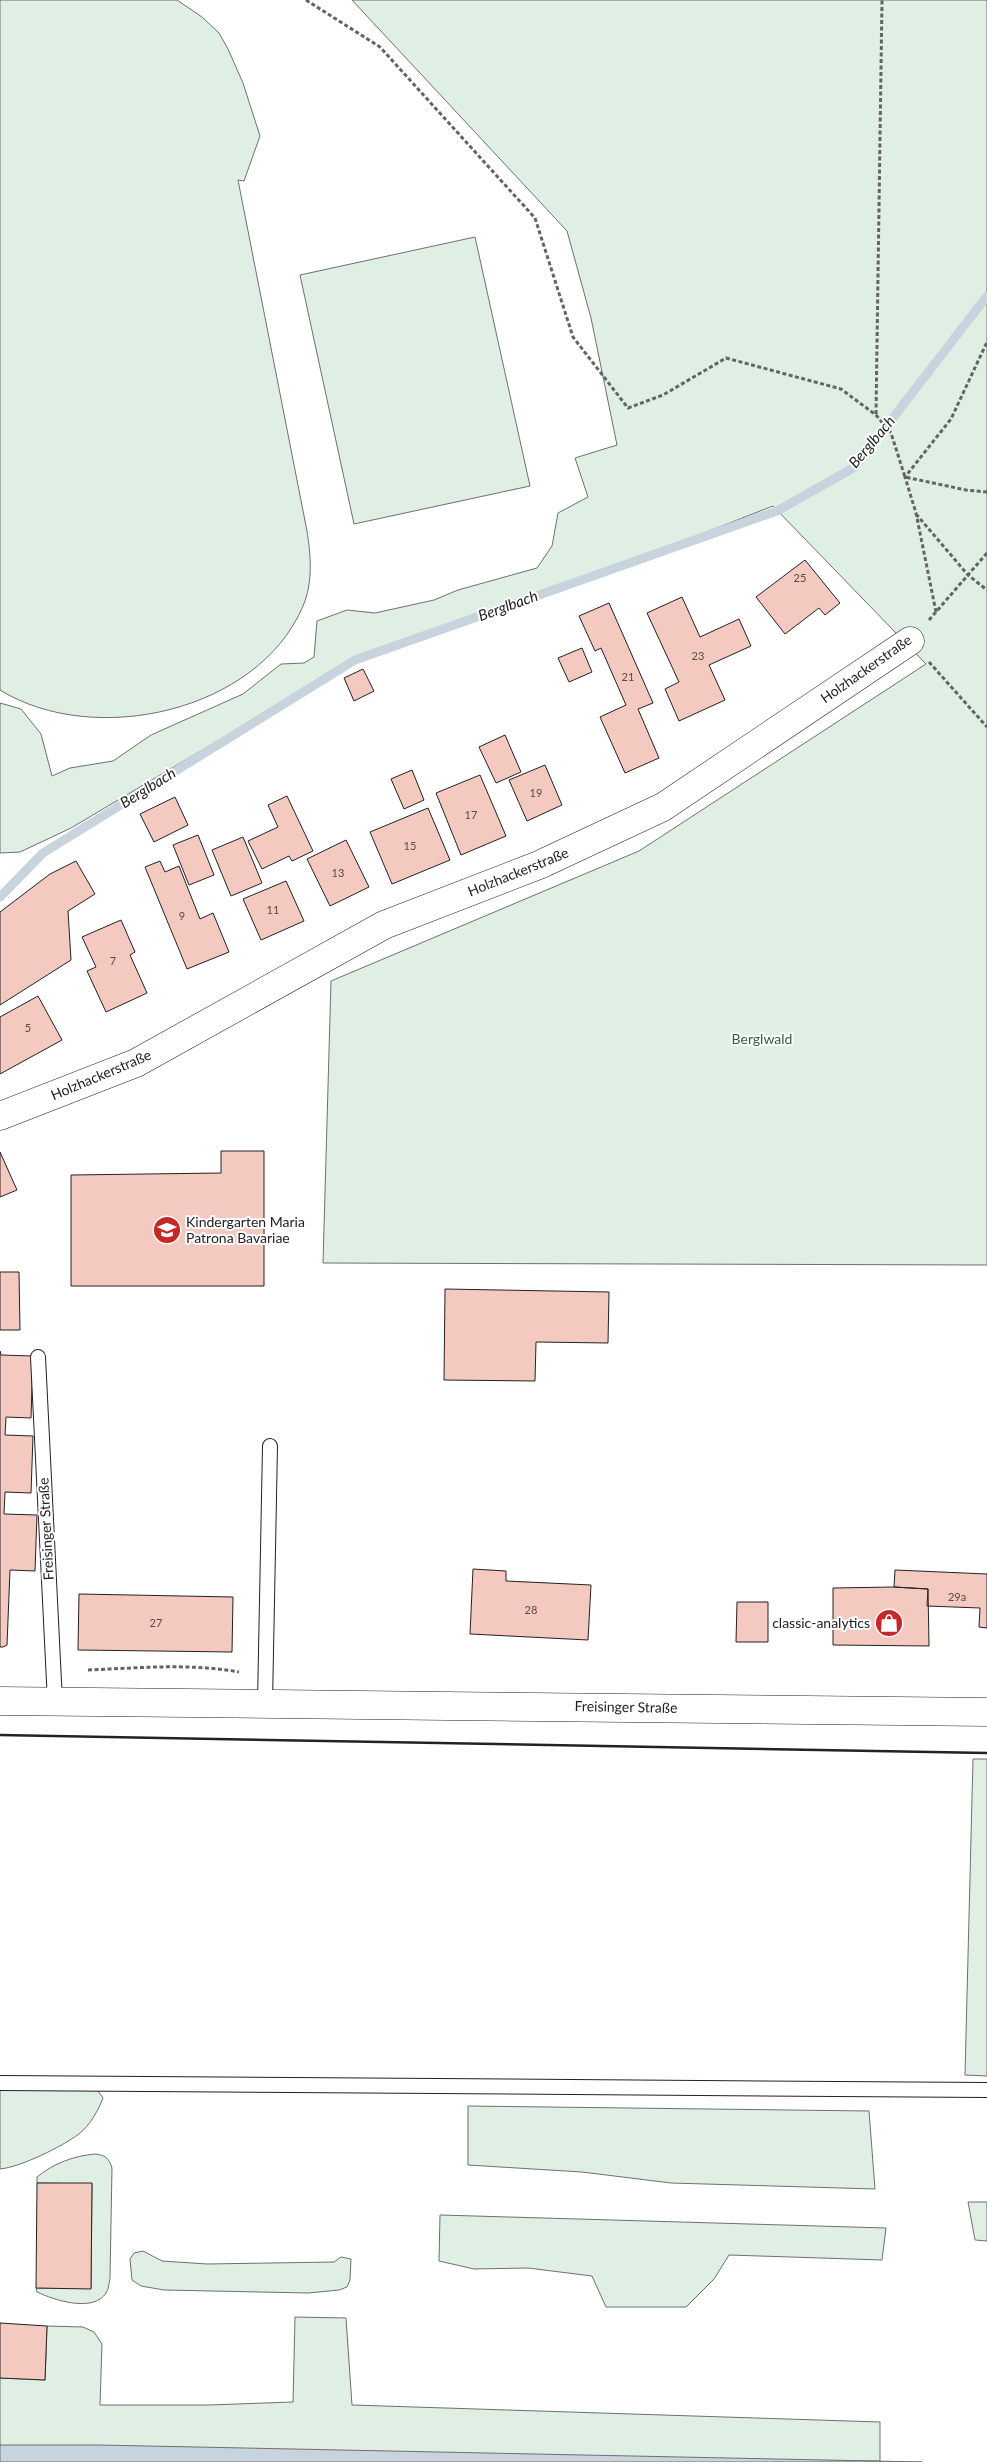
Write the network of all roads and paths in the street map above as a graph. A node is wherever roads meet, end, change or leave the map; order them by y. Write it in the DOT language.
graph roads {
  1 [pos="306,0"];
  2 [pos="882,0"];
  3 [pos="987,342"];
  4 [pos="876,415"];
  5 [pos="905,477"];
  6 [pos="987,492"];
  7 [pos="916,513"];
  8 [pos="987,553"];
  9 [pos="968,575"];
  10 [pos="987,590"];
  11 [pos="936,612"];
  12 [pos="910,641"];
  13 [pos="987,727"];
  14 [pos="0,1116"];
  15 [pos="38,1357"];
  16 [pos="270,1446"];
  17 [pos="0,1701"];
  18 [pos="55,1702"];
  19 [pos="265,1703"];
  20 [pos="987,1712"];
  21 [pos="0,2083"];
  22 [pos="987,2090"];
  1 -- 4 [label="path"];
  2 -- 4 [label="path"];
  3 -- 5 [label="path"];
  4 -- 5 [label="path"];
  5 -- 6 [label="path"];
  5 -- 7 [label="path"];
  7 -- 9 [label="path"];
  7 -- 11 [label="path"];
  8 -- 9 [label="path, Holzhackerstraße"];
  9 -- 10 [label="path"];
  9 -- 11 [label="path, Holzhackerstraße"];
  11 -- 12 [label="path, Holzhackerstraße"];
  12 -- 13 [label="path"];
  12 -- 14 [label="street, Holzhackerstraße"];
  15 -- 18 [label="lane, Freisinger Straße"];
  16 -- 19 [label="lane"];
  17 -- 18 [label="street, Freisinger Straße"];
  18 -- 19 [label="street, Freisinger Straße"];
  19 -- 20 [label="street, Freisinger Straße"];
  21 -- 22 [label="lane"];
}
